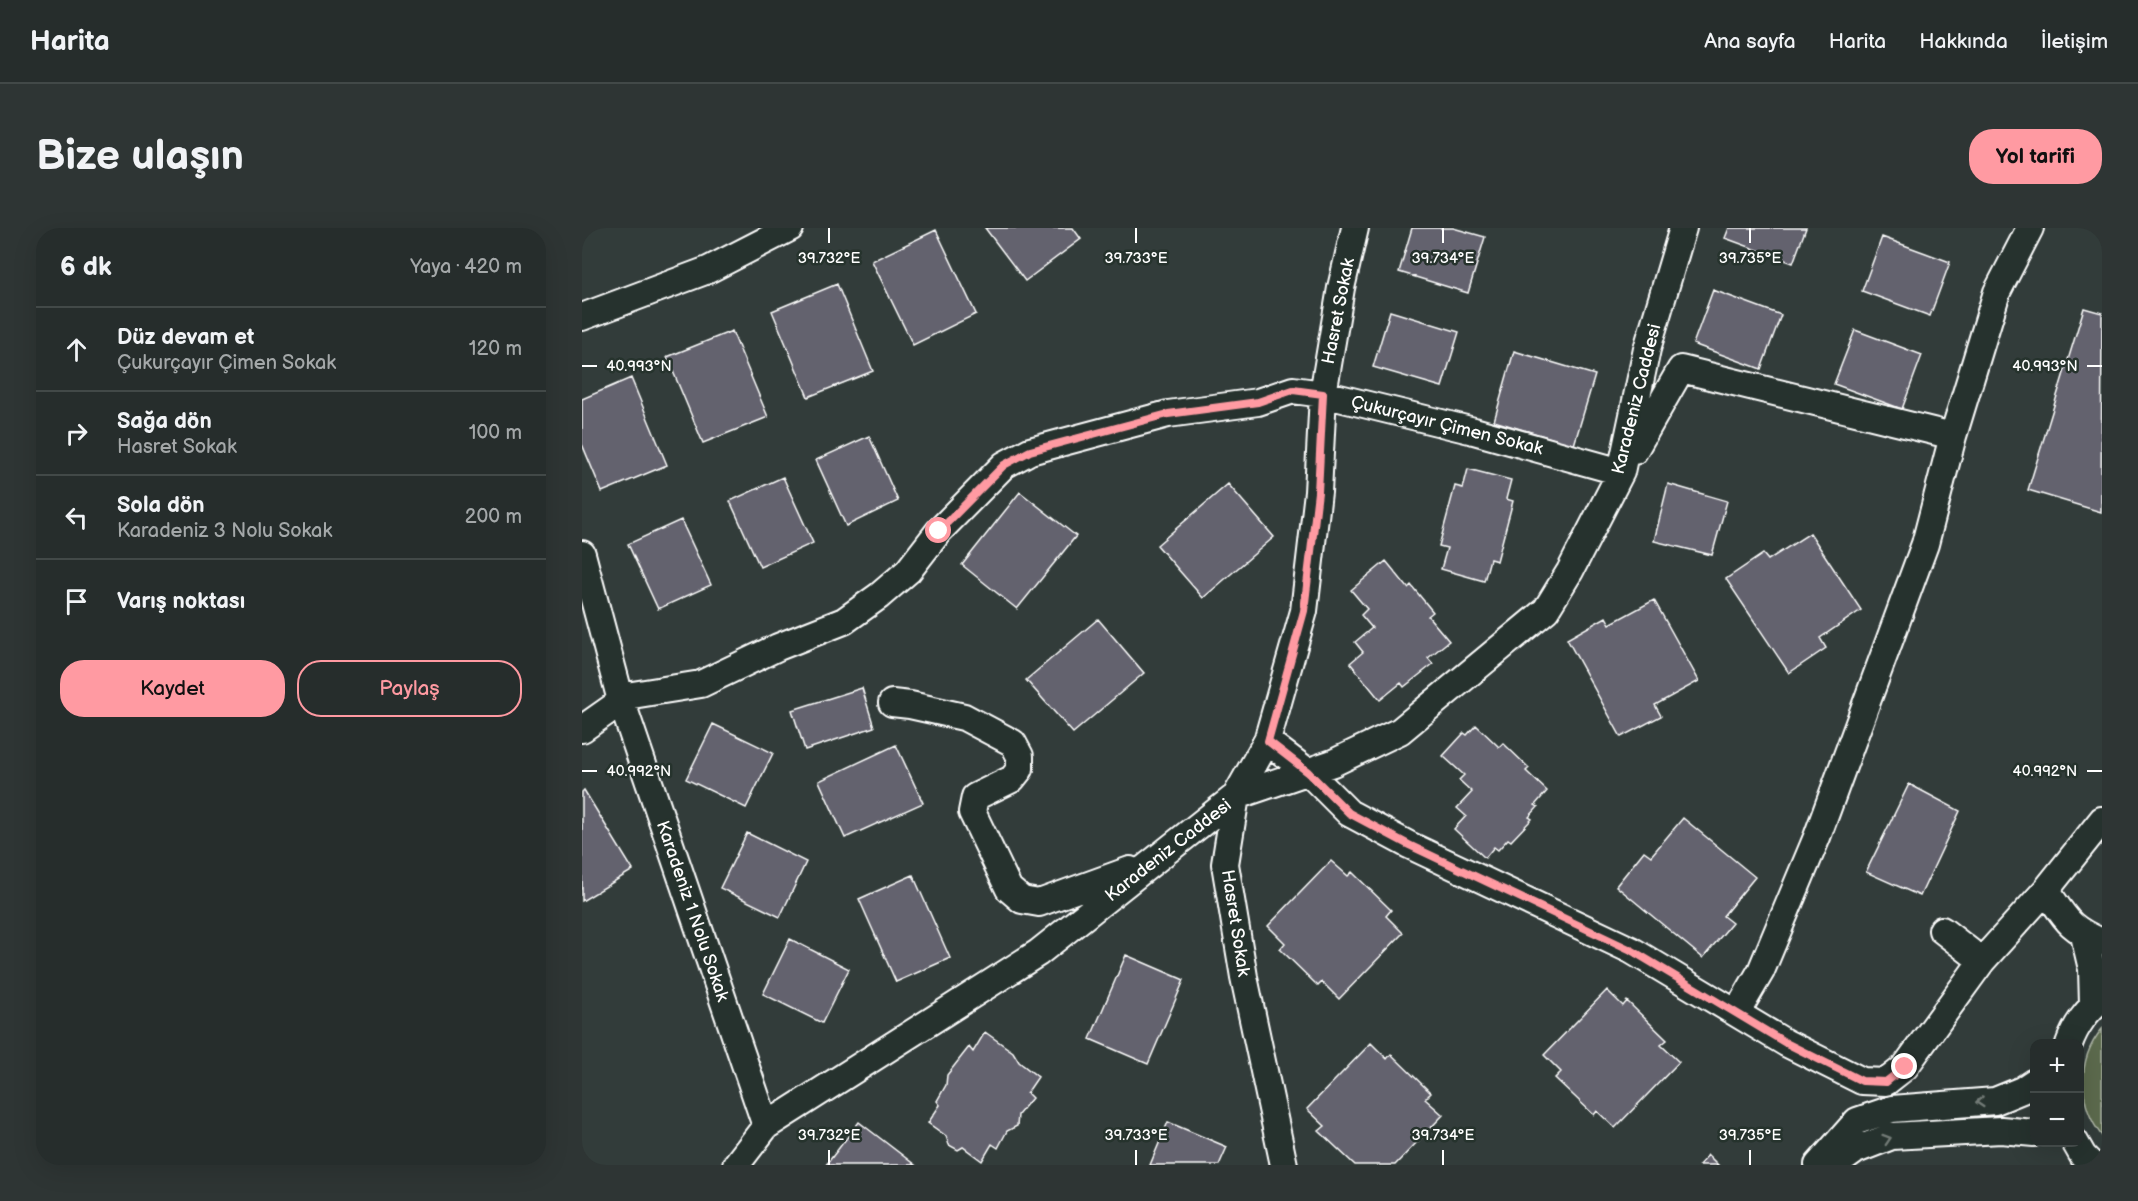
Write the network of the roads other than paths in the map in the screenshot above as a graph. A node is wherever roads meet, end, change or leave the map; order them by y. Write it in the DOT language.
graph roads {
  1 [pos="790,228"];
  2 [pos="1355,228"];
  3 [pos="1683,228"];
  4 [pos="2030,228"];
  5 [pos="582,316"];
  6 [pos="1323,394"];
  7 [pos="1953,436"];
  8 [pos="1621,472"];
  9 [pos="582,554"];
  10 [pos="620,697"];
  11 [pos="892,703"];
  12 [pos="582,729"];
  13 [pos="1268,741"];
  14 [pos="1308,772"];
  15 [pos="1236,796"];
  16 [pos="2102,820"];
  17 [pos="1153,862"];
  18 [pos="2046,890"];
  19 [pos="1942,930"];
  20 [pos="2093,939"];
  21 [pos="1982,961"];
  22 [pos="2098,1002"];
  23 [pos="1737,1012"];
  24 [pos="2071,1039"];
  25 [pos="2030,1085"];
  26 [pos="766,1126"];
  27 [pos="2030,1132"];
  28 [pos="2067,1147"];
  29 [pos="2084,1154"];
  30 [pos="736,1165"];
  31 [pos="1284,1165"];
  32 [pos="1818,1165"];
  33 [pos="1835,1165"];
  1 -- 5 [label="street"];
  2 -- 6 [label="street, Hasret Sokak"];
  3 -- 8 [label="street, Karadeniz Caddesi"];
  4 -- 7 [label="street"];
  6 -- 8 [label="street, Çukurçayır Çimen Sokak"];
  6 -- 10 [label="street, Çukurçayır Çimen Sokak"];
  6 -- 13 [label="street, Hasret Sokak"];
  7 -- 8 [label="street"];
  7 -- 23 [label="street"];
  8 -- 14 [label="street, Karadeniz Caddesi"];
  9 -- 10 [label="street, Karadeniz 1 Nolu Sokak"];
  10 -- 12 [label="street"];
  10 -- 26 [label="street, Karadeniz 1 Nolu Sokak"];
  11 -- 17 [label="street"];
  13 -- 14 [label="street"];
  13 -- 15 [label="street, Hasret Sokak"];
  14 -- 15 [label="street, Karadeniz Caddesi"];
  14 -- 23 [label="street"];
  15 -- 17 [label="street, Karadeniz Caddesi"];
  15 -- 31 [label="street, Hasret Sokak"];
  16 -- 18 [label="street"];
  17 -- 26 [label="street, Karadeniz Caddesi"];
  18 -- 20 [label="street"];
  18 -- 21 [label="street"];
  19 -- 21 [label="street"];
  20 -- 22 [label="street"];
  21 -- 23 [label="street"];
  22 -- 24 [label="street"];
  25 -- 32 [label="street, one-way"];
  26 -- 30 [label="street, Karadeniz Caddesi"];
  33 -- 27 [label="street, one-way"];
  28 -- 29 [label="street"];
}
